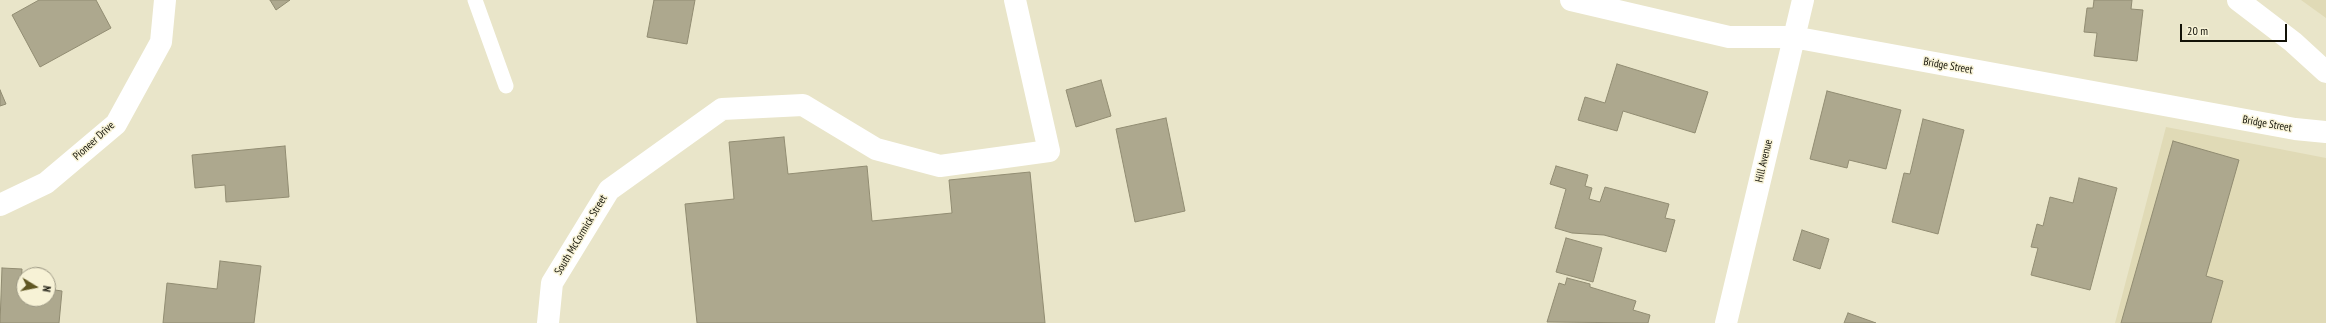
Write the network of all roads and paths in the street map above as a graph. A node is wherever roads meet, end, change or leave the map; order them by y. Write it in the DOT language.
graph roads {
  1 [pos="165,0"];
  2 [pos="475,0"];
  3 [pos="1015,0"];
  4 [pos="1571,0"];
  5 [pos="1803,0"];
  6 [pos="2238,0"];
  7 [pos="1793,37"];
  8 [pos="2326,72"];
  9 [pos="506,86"];
  10 [pos="2326,132"];
  11 [pos="0,205"];
  12 [pos="548,323"];
  13 [pos="1726,323"];
  1 -- 11 [label="street, Pioneer Drive"];
  2 -- 9 [label="lane"];
  3 -- 12 [label="street, South McCormick Street"];
  4 -- 7 [label="street, Bridge Street"];
  5 -- 7 [label="street, Hill Avenue"];
  6 -- 8 [label="street"];
  7 -- 10 [label="street, Bridge Street"];
  7 -- 13 [label="street, Hill Avenue"];
}
